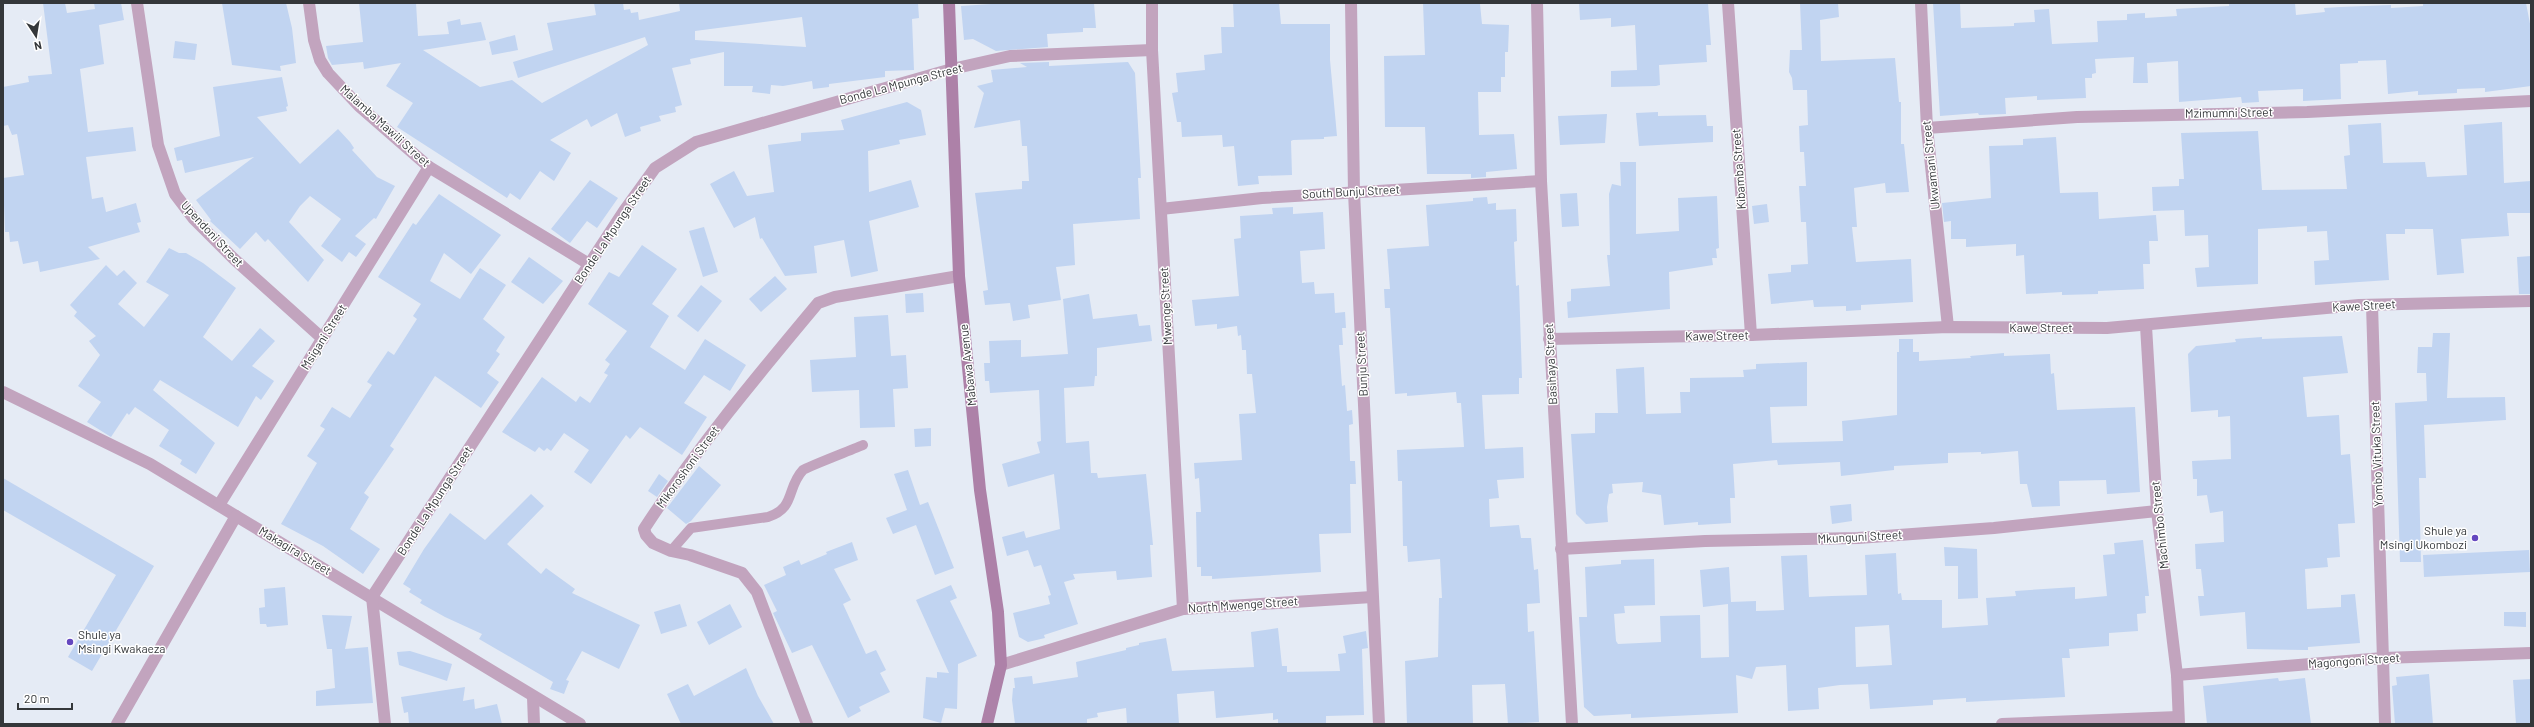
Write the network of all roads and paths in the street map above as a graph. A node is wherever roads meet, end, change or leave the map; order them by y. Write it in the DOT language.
graph roads {
  1 [pos="137,3"];
  2 [pos="309,3"];
  3 [pos="949,3"];
  4 [pos="1152,3"];
  5 [pos="1351,3"];
  6 [pos="1537,3"];
  7 [pos="1728,3"];
  8 [pos="1921,3"];
  9 [pos="1152,50"];
  10 [pos="952,70"];
  11 [pos="2531,101"];
  12 [pos="1927,128"];
  13 [pos="428,167"];
  14 [pos="1541,181"];
  15 [pos="1354,192"];
  16 [pos="1161,210"];
  17 [pos="589,264"];
  18 [pos="959,276"];
  19 [pos="2531,301"];
  20 [pos="2372,305"];
  21 [pos="2146,326"];
  22 [pos="1948,327"];
  23 [pos="1751,335"];
  24 [pos="323,339"];
  25 [pos="1549,339"];
  26 [pos="3,392"];
  27 [pos="863,445"];
  28 [pos="219,505"];
  29 [pos="2157,511"];
  30 [pos="236,516"];
  31 [pos="1561,549"];
  32 [pos="671,551"];
  33 [pos="1372,597"];
  34 [pos="372,598"];
  35 [pos="1183,609"];
  36 [pos="2531,653"];
  37 [pos="2383,658"];
  38 [pos="1001,665"];
  39 [pos="2177,675"];
  40 [pos="533,696"];
  41 [pos="2179,721"];
  42 [pos="117,724"];
  43 [pos="385,724"];
  44 [pos="534,724"];
  45 [pos="580,724"];
  46 [pos="807,724"];
  47 [pos="987,724"];
  48 [pos="1379,724"];
  49 [pos="1572,724"];
  50 [pos="2002,724"];
  51 [pos="2385,724"];
  1 -- 24 [label="street, Upendoni Street"];
  2 -- 13 [label="street, Malamba Mawili Street"];
  3 -- 10 [label="street, Mabawa Avenue"];
  4 -- 9 [label="street, Mwenge Street"];
  5 -- 15 [label="street, Bunju Street"];
  6 -- 14 [label="street, Basihaya Street"];
  7 -- 23 [label="street, Kibamba Street"];
  8 -- 12 [label="street, Ukwamani Street"];
  9 -- 10 [label="street, Bonde La Mpunga Street"];
  9 -- 16 [label="street, Mwenge Street"];
  10 -- 17 [label="street, Bonde La Mpunga Street"];
  10 -- 18 [label="street, Mabawa Avenue"];
  11 -- 12 [label="street, Mzimumni Street"];
  12 -- 22 [label="street, Ukwamani Street"];
  13 -- 17 [label="street, Malamba Mawili Street"];
  13 -- 24 [label="street, Msigani Street"];
  14 -- 15 [label="street, South Bunju Street"];
  14 -- 25 [label="street, Basihaya Street"];
  15 -- 16 [label="street, South Bunju Street"];
  15 -- 33 [label="street, Bunju Street"];
  16 -- 35 [label="street, Mwenge Street"];
  17 -- 34 [label="street, Bonde La Mpunga Street"];
  18 -- 32 [label="street, Mikoroshoni Street"];
  18 -- 38 [label="street, Mabawa Avenue"];
  19 -- 20 [label="street, Kawe Street"];
  20 -- 21 [label="street, Kawe Street"];
  20 -- 37 [label="street, Yombo Vituka Street"];
  21 -- 22 [label="street, Kawe Street"];
  21 -- 29 [label="street, Machimbo Street"];
  22 -- 23 [label="street, Kawe Street"];
  23 -- 25 [label="street, Kawe Street"];
  24 -- 28 [label="street, Msigani Street"];
  25 -- 31 [label="street, Basihaya Street"];
  26 -- 28 [label="street, Makagira Street"];
  27 -- 32 [label="lane"];
  28 -- 30 [label="street, Makagira Street"];
  29 -- 31 [label="street, Mkunguni Street"];
  29 -- 39 [label="street, Machimbo Street"];
  30 -- 34 [label="street, Makagira Street"];
  30 -- 42 [label="street"];
  31 -- 49 [label="street, Basihaya Street"];
  32 -- 46 [label="street, Mikoroshoni Street"];
  33 -- 35 [label="street, North Mwenge Street"];
  33 -- 48 [label="street, Bunju Street"];
  34 -- 40 [label="street, Makagira Street"];
  34 -- 43 [label="street"];
  35 -- 38 [label="street, North Mwenge Street"];
  36 -- 37 [label="street, Magongoni Street"];
  37 -- 39 [label="street, Magongoni Street"];
  37 -- 51 [label="street, Yombo Vituka Street"];
  38 -- 47 [label="street, Mabawa Avenue"];
  39 -- 41 [label="street, Machimbo Street"];
  40 -- 44 [label="street"];
  40 -- 45 [label="street, Makagira Street"];
  41 -- 50 [label="street"];
}
